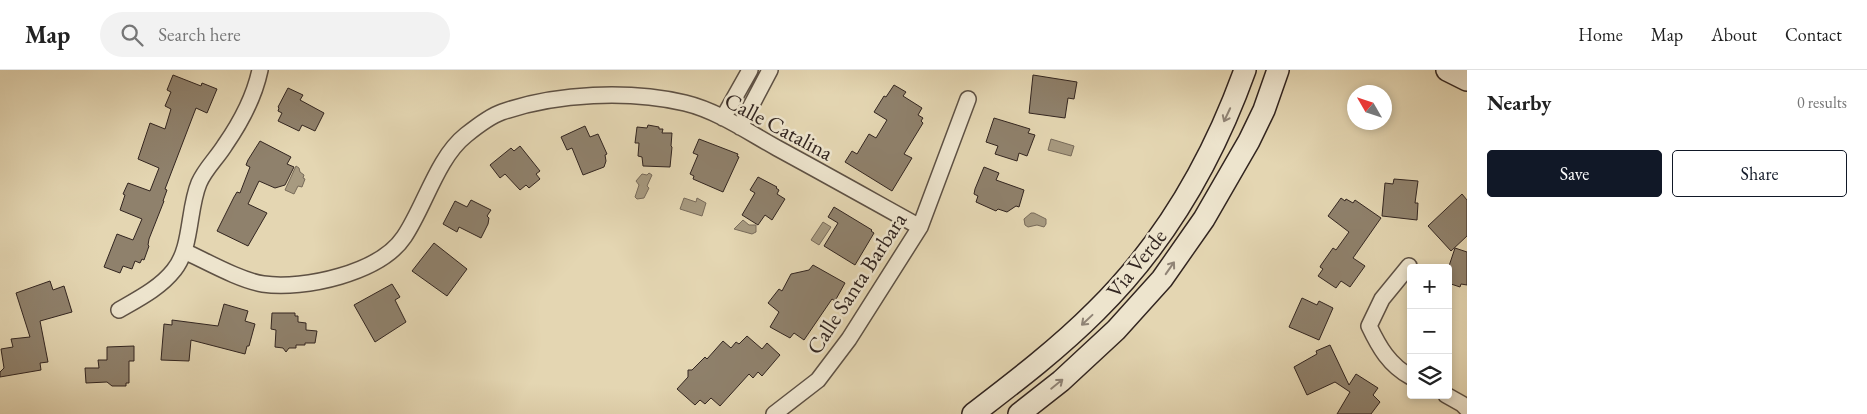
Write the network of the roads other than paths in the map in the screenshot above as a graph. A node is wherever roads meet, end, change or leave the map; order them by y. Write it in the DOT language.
graph roads {
  1 [pos="260,70"];
  2 [pos="750,70"];
  3 [pos="770,70"];
  4 [pos="1245,70"];
  5 [pos="1278,70"];
  6 [pos="1447,70"];
  7 [pos="1467,80"];
  8 [pos="968,99"];
  9 [pos="723,118"];
  10 [pos="740,127"];
  11 [pos="920,227"];
  12 [pos="184,252"];
  13 [pos="1407,268"];
  14 [pos="119,310"];
  15 [pos="1407,375"];
  16 [pos="1452,398"];
  17 [pos="1467,409"];
  18 [pos="774,414"];
  19 [pos="974,414"];
  20 [pos="1019,414"];
  1 -- 12 [label="street"];
  2 -- 9 [label="street"];
  3 -- 10 [label="street"];
  4 -- 19 [label="main road, Via Verde, one-way"];
  20 -- 5 [label="main road, Via Verde, one-way"];
  6 -- 7 [label="main road"];
  8 -- 11 [label="street, Calle Santa Barbara"];
  9 -- 10 [label="street, Calle Catalina"];
  9 -- 12 [label="street, Calle Catalina"];
  10 -- 11 [label="street, Calle Catalina"];
  11 -- 18 [label="street, Calle Santa Barbara"];
  12 -- 14 [label="street"];
  13 -- 15 [label="street"];
  16 -- 17 [label="street"];
}
